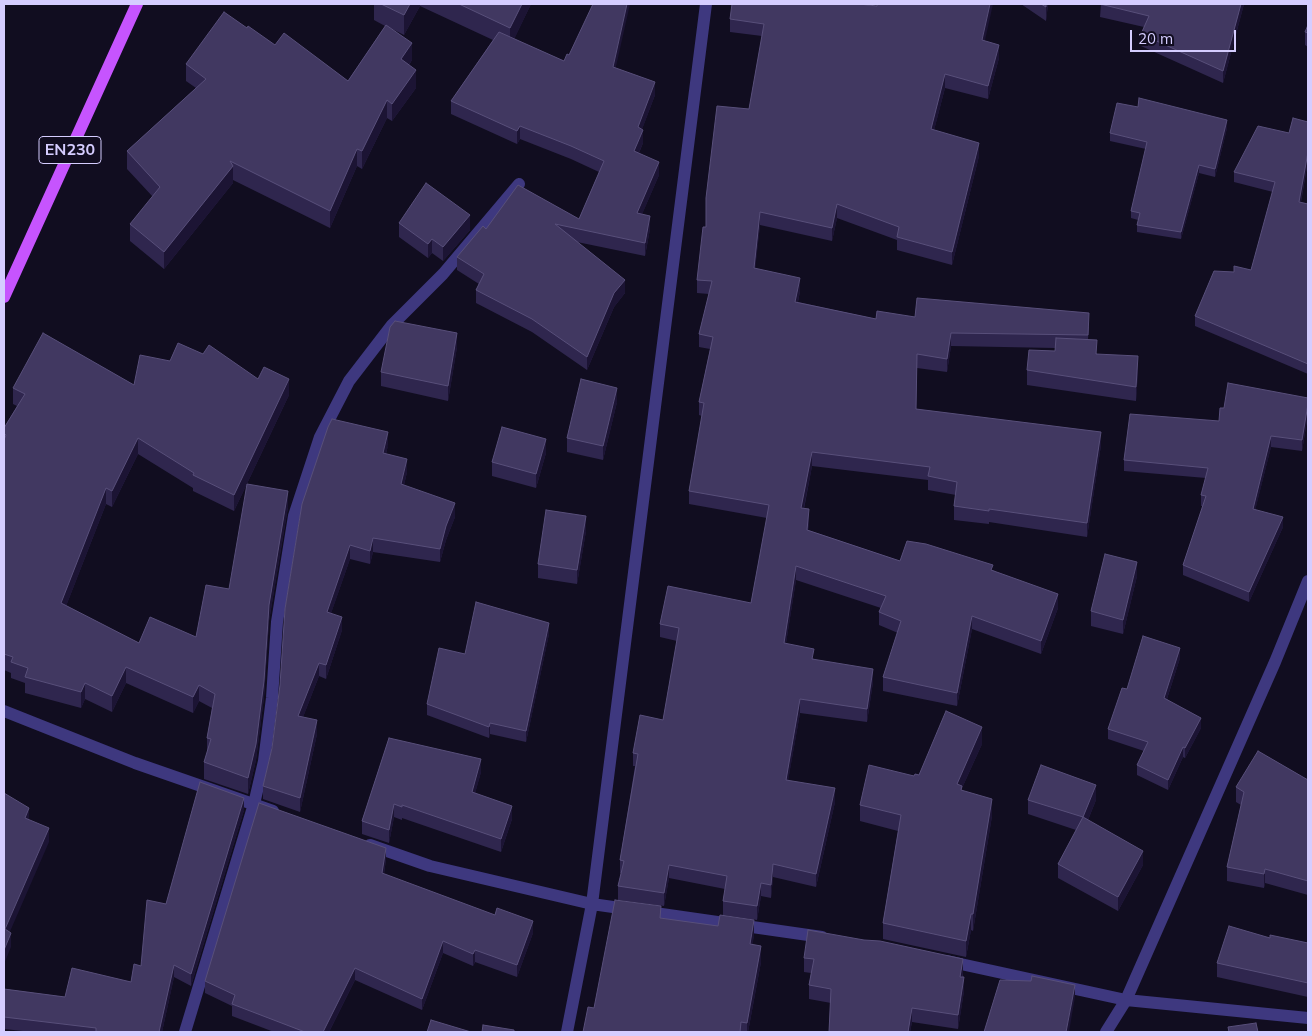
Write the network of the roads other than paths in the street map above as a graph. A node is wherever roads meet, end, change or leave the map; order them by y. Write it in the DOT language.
graph roads {
  1 [pos="136,4"];
  2 [pos="706,4"];
  3 [pos="519,184"];
  4 [pos="4,297"];
  5 [pos="1308,581"];
  6 [pos="4,711"];
  7 [pos="254,804"];
  8 [pos="281,814"];
  9 [pos="356,840"];
  10 [pos="592,904"];
  11 [pos="832,939"];
  12 [pos="937,959"];
  13 [pos="1126,1000"];
  14 [pos="1308,1018"];
  15 [pos="185,1032"];
  16 [pos="567,1032"];
  17 [pos="1106,1032"];
  1 -- 4 [label="main road, EN230"];
  2 -- 10 [label="street"];
  3 -- 7 [label="street"];
  5 -- 13 [label="street"];
  6 -- 7 [label="street"];
  7 -- 8 [label="street"];
  7 -- 15 [label="street"];
  9 -- 10 [label="street"];
  10 -- 11 [label="street"];
  10 -- 16 [label="street"];
  12 -- 13 [label="street"];
  13 -- 14 [label="street"];
  13 -- 17 [label="street"];
}
